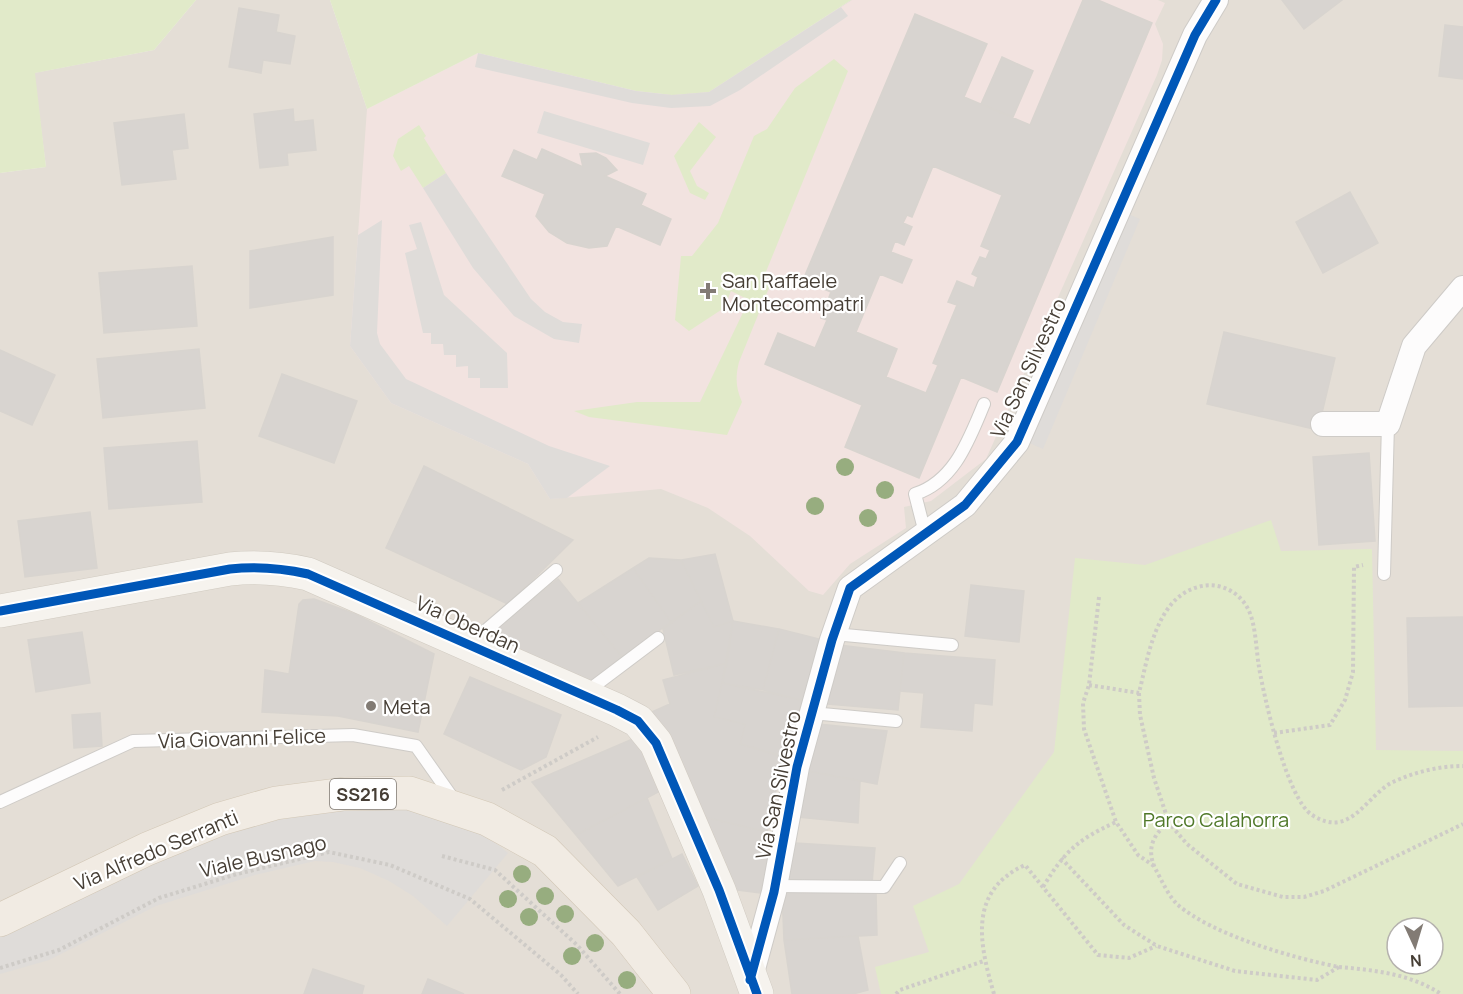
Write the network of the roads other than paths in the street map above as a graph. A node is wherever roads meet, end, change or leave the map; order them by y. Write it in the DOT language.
graph roads {
  1 [pos="1216,0"];
  2 [pos="1463,288"];
  3 [pos="984,404"];
  4 [pos="1323,424"];
  5 [pos="1388,424"];
  6 [pos="925,533"];
  7 [pos="1384,568"];
  8 [pos="556,570"];
  9 [pos="0,611"];
  10 [pos="834,634"];
  11 [pos="658,638"];
  12 [pos="470,644"];
  13 [pos="952,645"];
  14 [pos="584,695"];
  15 [pos="812,713"];
  16 [pos="896,721"];
  17 [pos="0,802"];
  18 [pos="462,811"];
  19 [pos="900,863"];
  20 [pos="775,886"];
  21 [pos="0,920"];
  22 [pos="754,987"];
  23 [pos="674,994"];
  1 -- 6 [label="street, Via San Silvestro"];
  2 -- 5 [label="street"];
  3 -- 6 [label="lane"];
  4 -- 5 [label="street"];
  5 -- 7 [label="lane"];
  6 -- 10 [label="street, Via San Silvestro"];
  8 -- 12 [label="lane"];
  9 -- 12 [label="street, Via Oberdan"];
  10 -- 13 [label="lane"];
  10 -- 15 [label="street, Via San Silvestro"];
  11 -- 14 [label="lane"];
  12 -- 14 [label="street, Via Oberdan"];
  14 -- 22 [label="street, Via Oberdan"];
  15 -- 16 [label="lane"];
  15 -- 20 [label="street, Via San Silvestro"];
  17 -- 18 [label="lane, Via Giovanni Felice"];
  18 -- 21 [label="main road, Via Alfredo Serranti / SS216"];
  18 -- 23 [label="main road, Via Alfredo Serranti / SS216"];
  19 -- 20 [label="lane"];
  20 -- 22 [label="street, Via San Silvestro"];
}
